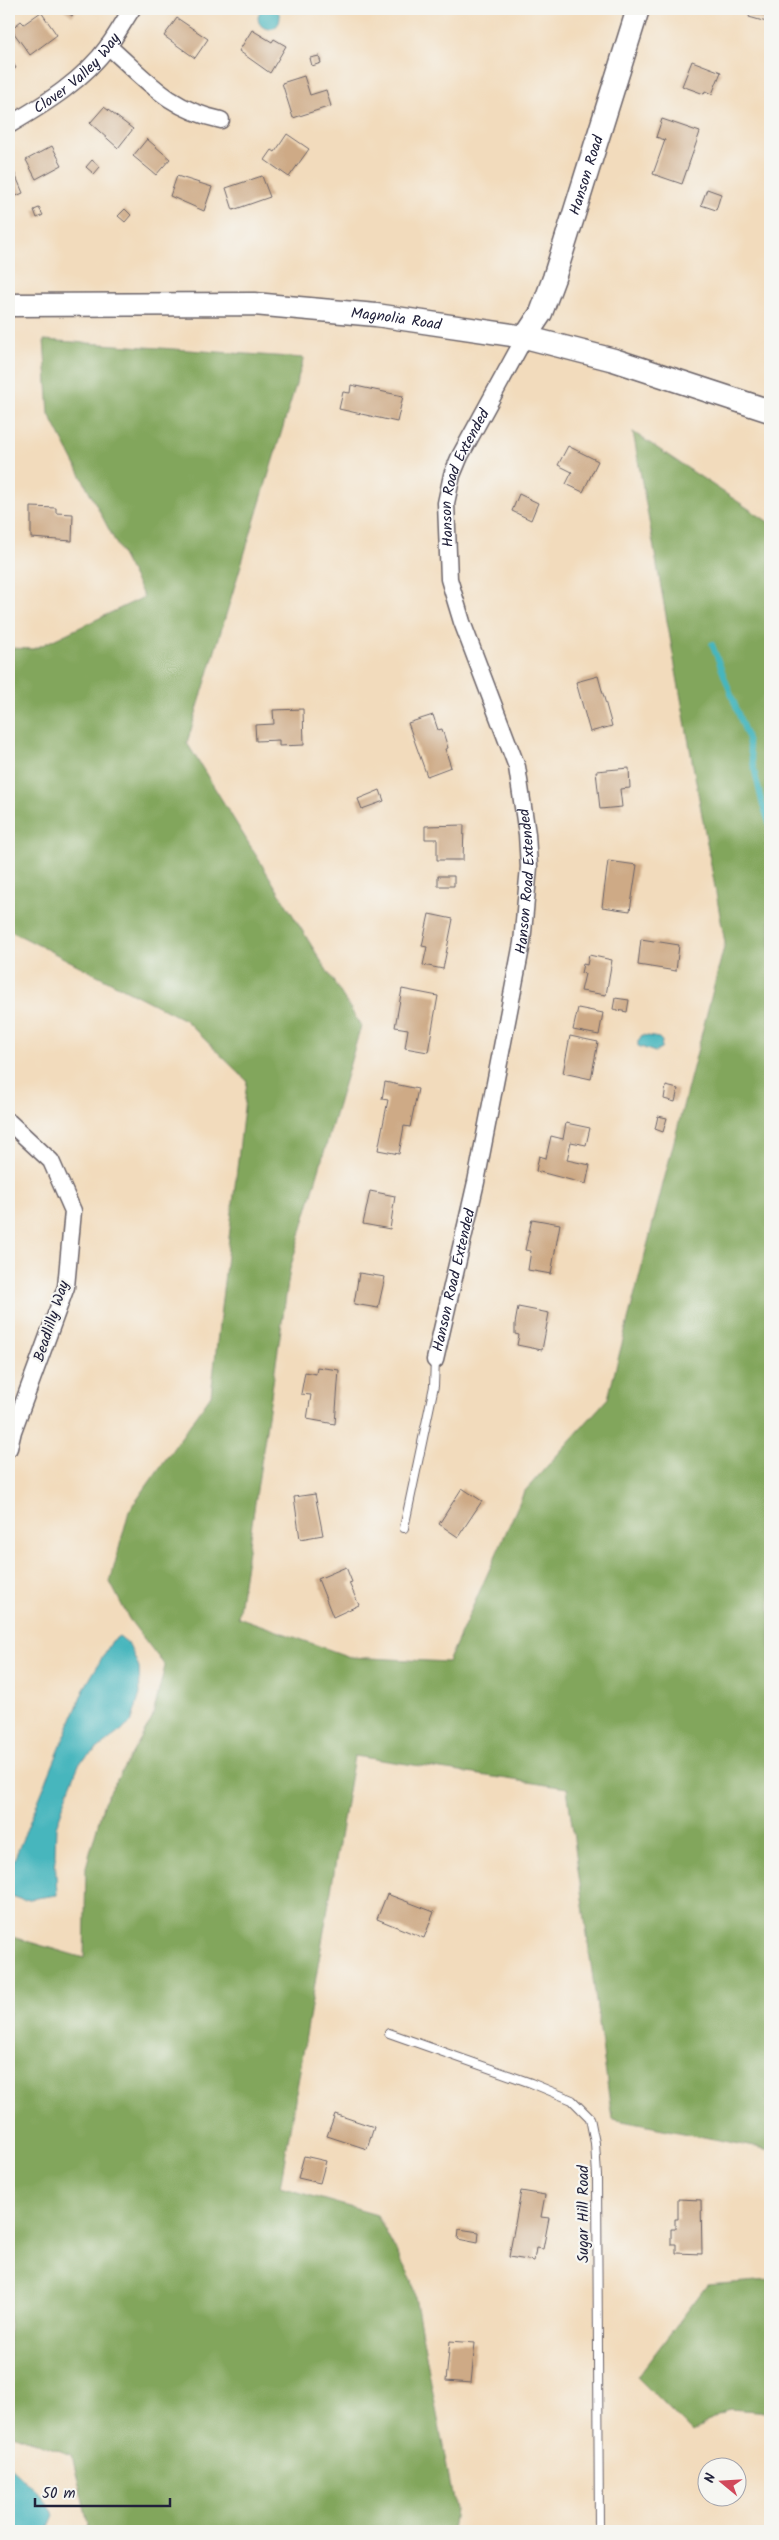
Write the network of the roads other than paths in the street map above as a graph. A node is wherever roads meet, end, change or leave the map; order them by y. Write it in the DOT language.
graph roads {
  1 [pos="132,9"];
  2 [pos="638,9"];
  3 [pos="108,46"];
  4 [pos="221,120"];
  5 [pos="9,125"];
  6 [pos="9,305"];
  7 [pos="525,337"];
  8 [pos="770,411"];
  9 [pos="9,1122"];
  10 [pos="435,1360"];
  11 [pos="11,1430"];
  12 [pos="9,1448"];
  13 [pos="404,1528"];
  14 [pos="388,2033"];
  15 [pos="599,2531"];
  1 -- 3 [label="street, Clover Valley Way"];
  2 -- 7 [label="main road, Hanson Road"];
  3 -- 4 [label="street"];
  3 -- 5 [label="street, Clover Valley Way"];
  6 -- 7 [label="main road, Magnolia Road"];
  7 -- 8 [label="main road, Magnolia Road"];
  7 -- 10 [label="street, Hanson Road Extended"];
  9 -- 11 [label="street, Beadlilly Way"];
  10 -- 13 [label="lane"];
  11 -- 12 [label="street, Beadlilly Way"];
  14 -- 15 [label="lane, Sugar Hill Road"];
}
